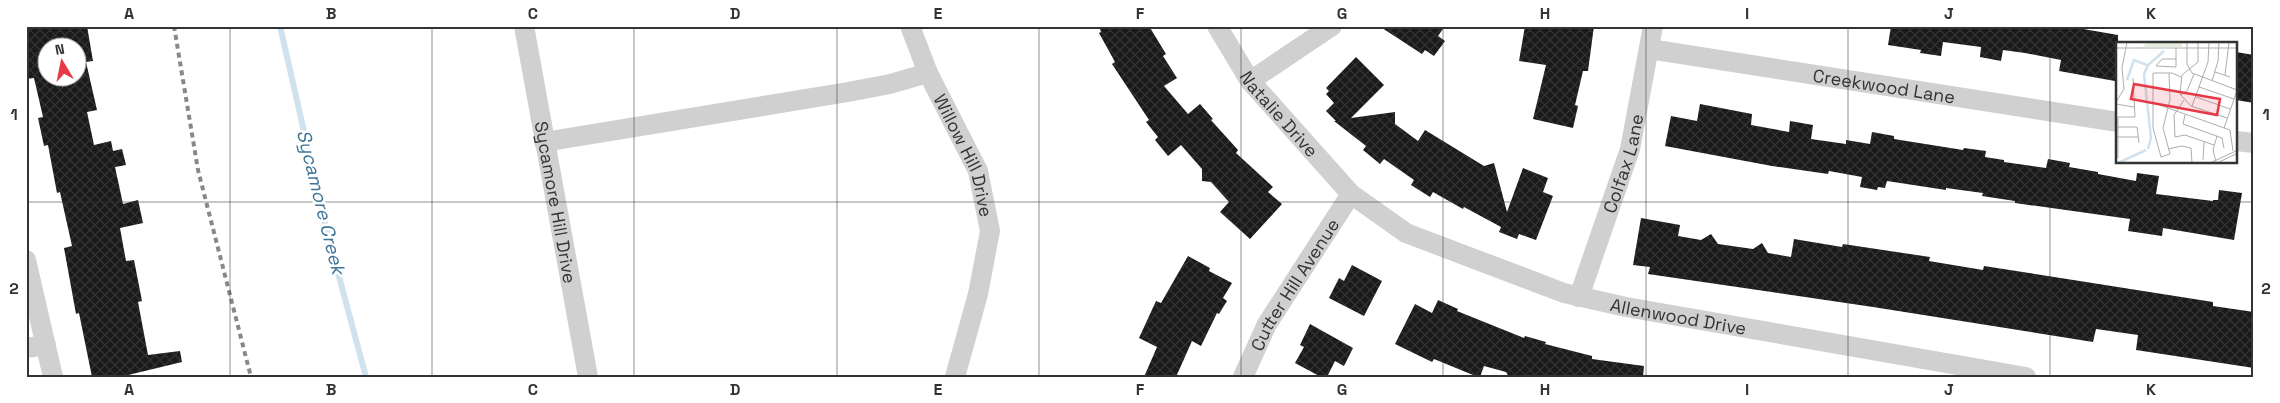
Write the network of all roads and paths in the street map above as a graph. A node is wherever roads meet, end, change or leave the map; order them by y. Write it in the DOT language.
graph roads {
  1 [pos="524,26"];
  2 [pos="910,26"];
  3 [pos="1216,26"];
  4 [pos="1332,26"];
  5 [pos="1654,26"];
  6 [pos="1649,49"];
  7 [pos="928,73"];
  8 [pos="1250,81"];
  9 [pos="2116,122"];
  10 [pos="2238,141"];
  11 [pos="544,142"];
  12 [pos="2254,143"];
  13 [pos="1351,194"];
  14 [pos="26,260"];
  15 [pos="1579,297"];
  16 [pos="36,346"];
  17 [pos="53,377"];
  18 [pos="588,377"];
  19 [pos="955,377"];
  20 [pos="1243,377"];
  21 [pos="2026,377"];
  1 -- 11 [label="street, Sycamore Hill Drive"];
  2 -- 7 [label="street, Willow Hill Drive"];
  3 -- 8 [label="street, Natalie Drive"];
  4 -- 8 [label="street"];
  5 -- 6 [label="street, Colfax Lane"];
  6 -- 9 [label="street, Creekwood Lane"];
  6 -- 15 [label="street, Colfax Lane"];
  7 -- 11 [label="street"];
  7 -- 19 [label="street, Willow Hill Drive"];
  8 -- 13 [label="street, Natalie Drive"];
  10 -- 12 [label="street"];
  11 -- 18 [label="street, Sycamore Hill Drive"];
  13 -- 15 [label="street, Allenwood Drive"];
  13 -- 20 [label="street, Cutter Hill Avenue"];
  14 -- 16 [label="street"];
  15 -- 21 [label="street, Allenwood Drive"];
  16 -- 17 [label="street"];
}
